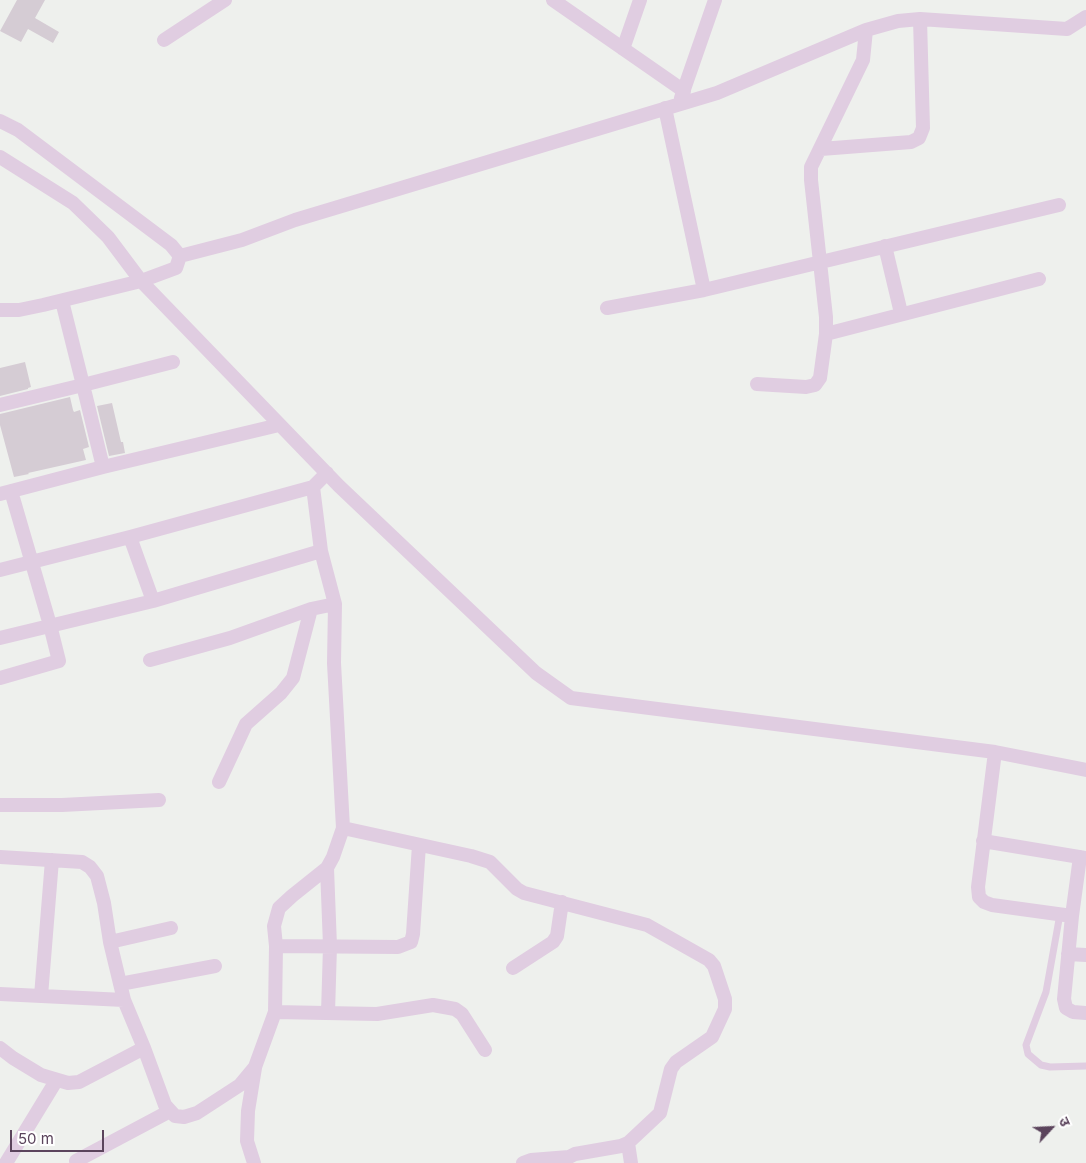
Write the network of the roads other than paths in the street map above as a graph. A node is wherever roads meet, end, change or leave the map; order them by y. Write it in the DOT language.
graph roads {
  1 [pos="225,0"];
  2 [pos="640,0"];
  3 [pos="715,0"];
  4 [pos="559,2"];
  5 [pos="1086,17"];
  6 [pos="920,19"];
  7 [pos="866,30"];
  8 [pos="164,40"];
  9 [pos="623,49"];
  10 [pos="676,101"];
  11 [pos="0,121"];
  12 [pos="821,149"];
  13 [pos="0,157"];
  14 [pos="1059,205"];
  15 [pos="886,246"];
  16 [pos="821,261"];
  17 [pos="178,262"];
  18 [pos="1039,279"];
  19 [pos="141,281"];
  20 [pos="704,290"];
  21 [pos="62,301"];
  22 [pos="607,308"];
  23 [pos="0,310"];
  24 [pos="901,313"];
  25 [pos="826,334"];
  26 [pos="173,362"];
  27 [pos="757,384"];
  28 [pos="83,385"];
  29 [pos="0,405"];
  30 [pos="279,425"];
  31 [pos="104,467"];
  32 [pos="327,473"];
  33 [pos="312,487"];
  34 [pos="5,492"];
  35 [pos="130,537"];
  36 [pos="321,551"];
  37 [pos="31,561"];
  38 [pos="0,570"];
  39 [pos="153,601"];
  40 [pos="335,604"];
  41 [pos="312,609"];
  42 [pos="50,625"];
  43 [pos="0,638"];
  44 [pos="150,660"];
  45 [pos="0,678"];
  46 [pos="995,752"];
  47 [pos="1086,770"];
  48 [pos="219,782"];
  49 [pos="159,800"];
  50 [pos="0,805"];
  51 [pos="343,828"];
  52 [pos="984,841"];
  53 [pos="418,845"];
  54 [pos="0,857"];
  55 [pos="1083,857"];
  56 [pos="52,860"];
  57 [pos="327,868"];
  58 [pos="562,902"];
  59 [pos="1066,915"];
  60 [pos="171,928"];
  61 [pos="110,942"];
  62 [pos="276,946"];
  63 [pos="330,946"];
  64 [pos="1068,954"];
  65 [pos="1086,956"];
  66 [pos="215,966"];
  67 [pos="513,968"];
  68 [pos="120,984"];
  69 [pos="0,994"];
  70 [pos="41,996"];
  71 [pos="124,1000"];
  72 [pos="275,1012"];
  73 [pos="328,1013"];
  74 [pos="1086,1013"];
  75 [pos="0,1048"];
  76 [pos="144,1048"];
  77 [pos="485,1050"];
  78 [pos="1086,1066"];
  79 [pos="255,1067"];
  80 [pos="56,1081"];
  81 [pos="170,1111"];
  82 [pos="628,1143"];
  83 [pos="566,1160"];
  84 [pos="76,1161"];
  85 [pos="6,1163"];
  86 [pos="254,1163"];
  87 [pos="523,1163"];
  88 [pos="632,1163"];
  1 -- 8 [label="street"];
  2 -- 9 [label="street"];
  3 -- 10 [label="street"];
  4 -- 9 [label="street"];
  5 -- 6 [label="street"];
  6 -- 7 [label="street"];
  6 -- 12 [label="street"];
  7 -- 10 [label="street"];
  7 -- 12 [label="street"];
  9 -- 10 [label="street"];
  10 -- 17 [label="street"];
  10 -- 20 [label="street"];
  11 -- 17 [label="street"];
  12 -- 16 [label="street"];
  13 -- 19 [label="street"];
  14 -- 15 [label="street"];
  15 -- 16 [label="street"];
  15 -- 24 [label="street"];
  16 -- 20 [label="street"];
  16 -- 25 [label="street"];
  17 -- 19 [label="street"];
  18 -- 24 [label="street"];
  19 -- 21 [label="street"];
  19 -- 30 [label="street"];
  20 -- 22 [label="street"];
  21 -- 23 [label="street"];
  21 -- 28 [label="street"];
  24 -- 25 [label="street"];
  25 -- 27 [label="street"];
  26 -- 28 [label="street"];
  28 -- 29 [label="street"];
  28 -- 31 [label="street"];
  30 -- 31 [label="street"];
  30 -- 32 [label="street"];
  31 -- 34 [label="street"];
  32 -- 33 [label="street"];
  32 -- 46 [label="street"];
  33 -- 35 [label="street"];
  33 -- 36 [label="street"];
  34 -- 37 [label="street"];
  35 -- 37 [label="street"];
  35 -- 39 [label="street"];
  36 -- 39 [label="street"];
  36 -- 40 [label="street"];
  37 -- 38 [label="street"];
  37 -- 42 [label="street"];
  39 -- 42 [label="street"];
  40 -- 41 [label="street"];
  40 -- 51 [label="street"];
  41 -- 44 [label="street"];
  41 -- 48 [label="street"];
  42 -- 43 [label="street"];
  42 -- 45 [label="street"];
  46 -- 47 [label="street"];
  46 -- 52 [label="street"];
  49 -- 50 [label="street"];
  51 -- 53 [label="street"];
  51 -- 57 [label="street"];
  52 -- 55 [label="street"];
  52 -- 59 [label="street"];
  53 -- 58 [label="street"];
  53 -- 63 [label="street"];
  54 -- 56 [label="street"];
  55 -- 59 [label="street"];
  56 -- 61 [label="street"];
  56 -- 70 [label="street"];
  57 -- 62 [label="street"];
  57 -- 63 [label="street"];
  58 -- 67 [label="street"];
  58 -- 82 [label="street"];
  59 -- 64 [label="street"];
  59 -- 78 [label="lane"];
  60 -- 61 [label="street"];
  61 -- 68 [label="street"];
  62 -- 63 [label="street"];
  62 -- 72 [label="street"];
  63 -- 73 [label="street"];
  64 -- 65 [label="street"];
  64 -- 74 [label="street"];
  66 -- 68 [label="street"];
  68 -- 71 [label="street"];
  69 -- 70 [label="street"];
  70 -- 71 [label="street"];
  71 -- 76 [label="street"];
  72 -- 73 [label="street"];
  72 -- 79 [label="street"];
  73 -- 77 [label="street"];
  75 -- 80 [label="street"];
  76 -- 80 [label="street"];
  76 -- 81 [label="street"];
  79 -- 81 [label="street"];
  79 -- 86 [label="street"];
  80 -- 85 [label="street"];
  81 -- 84 [label="street"];
  82 -- 83 [label="street"];
  82 -- 88 [label="street"];
  83 -- 87 [label="street"];
}
